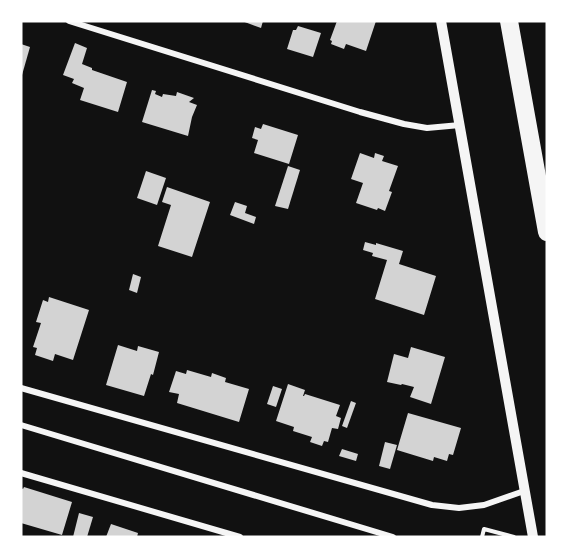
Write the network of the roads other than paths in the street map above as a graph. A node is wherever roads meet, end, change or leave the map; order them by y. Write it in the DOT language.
graph roads {
  1 [pos="69,21"];
  2 [pos="441,21"];
  3 [pos="509,21"];
  4 [pos="460,125"];
  5 [pos="547,232"];
  6 [pos="21,388"];
  7 [pos="21,425"];
  8 [pos="21,472"];
  9 [pos="524,491"];
  10 [pos="240,537"];
  11 [pos="393,537"];
  12 [pos="533,537"];
  1 -- 4 [label="street"];
  2 -- 4 [label="street"];
  3 -- 5 [label="highway"];
  4 -- 9 [label="street"];
  6 -- 9 [label="street"];
  7 -- 11 [label="street"];
  8 -- 10 [label="street"];
  9 -- 12 [label="street"];
}
